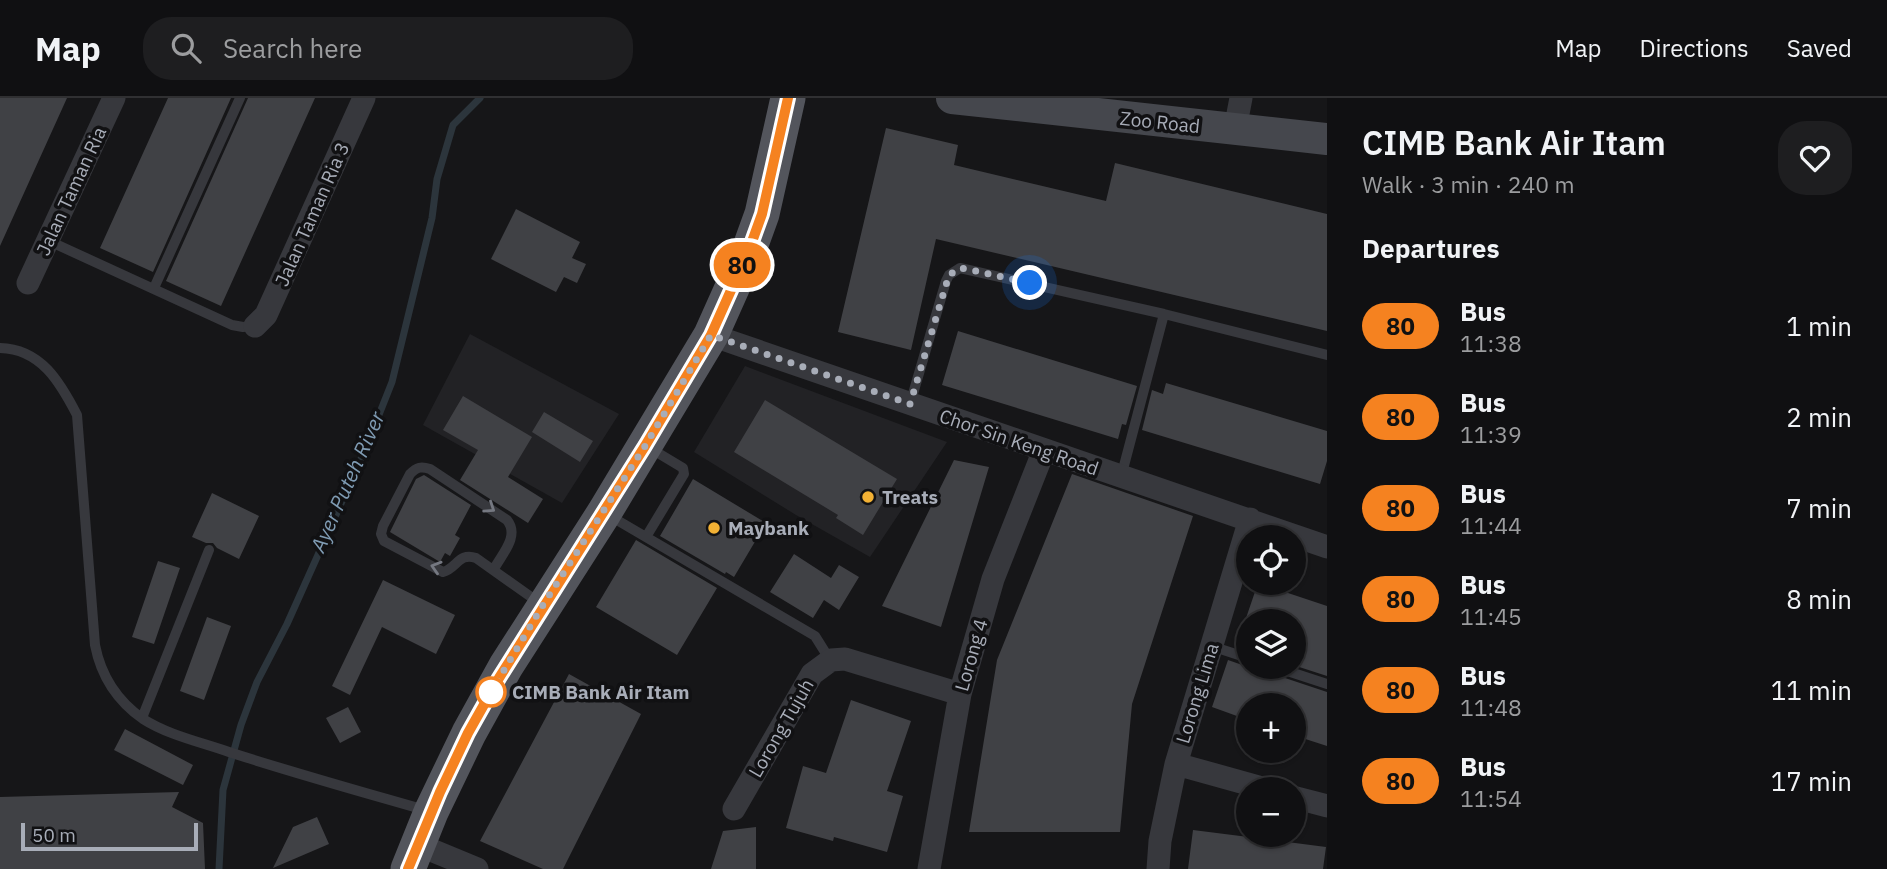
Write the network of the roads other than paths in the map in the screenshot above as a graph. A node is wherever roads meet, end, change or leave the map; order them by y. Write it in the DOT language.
graph roads {
  1 [pos="114,98"];
  2 [pos="240,98"];
  3 [pos="364,98"];
  4 [pos="788,98"];
  5 [pos="952,98"];
  6 [pos="1241,98"];
  7 [pos="1042,104"];
  8 [pos="1235,129"];
  9 [pos="1327,139"];
  10 [pos="49,241"];
  11 [pos="28,283"];
  12 [pos="155,288"];
  13 [pos="1164,314"];
  14 [pos="255,326"];
  15 [pos="711,335"];
  16 [pos="0,348"];
  17 [pos="1327,355"];
  18 [pos="910,404"];
  19 [pos="645,446"];
  20 [pos="1044,450"];
  21 [pos="1121,477"];
  22 [pos="604,513"];
  23 [pos="1250,519"];
  24 [pos="646,537"];
  25 [pos="1324,543"];
  26 [pos="209,550"];
  27 [pos="494,569"];
  28 [pos="543,605"];
  29 [pos="1211,646"];
  30 [pos="1236,654"];
  31 [pos="830,660"];
  32 [pos="1306,677"];
  33 [pos="1327,684"];
  34 [pos="960,694"];
  35 [pos="142,718"];
  36 [pos="1176,764"];
  37 [pos="1236,781"];
  38 [pos="1306,800"];
  39 [pos="1327,806"];
  40 [pos="734,809"];
  41 [pos="431,812"];
  42 [pos="413,857"];
  43 [pos="477,869"];
  44 [pos="929,869"];
  45 [pos="1158,869"];
  1 -- 10 [label="street, Jalan Taman Ria"];
  2 -- 12 [label="lane"];
  3 -- 14 [label="street, Jalan Taman Ria 3"];
  4 -- 15 [label="main road"];
  5 -- 7 [label="main road, Zoo Road"];
  6 -- 8 [label="street"];
  7 -- 8 [label="main road, Zoo Road"];
  8 -- 9 [label="main road, Zoo Road"];
  10 -- 11 [label="street, Jalan Taman Ria"];
  10 -- 12 [label="lane"];
  12 -- 14 [label="lane"];
  13 -- 17 [label="lane"];
  13 -- 18 [label="lane"];
  13 -- 21 [label="lane"];
  15 -- 18 [label="street, Chor Sin Keng Road"];
  15 -- 19 [label="main road"];
  16 -- 35 [label="lane"];
  18 -- 20 [label="street, Chor Sin Keng Road"];
  19 -- 22 [label="main road"];
  19 -- 24 [label="lane"];
  20 -- 21 [label="street, Chor Sin Keng Road"];
  20 -- 34 [label="street, Lorong 4"];
  21 -- 23 [label="street, Chor Sin Keng Road"];
  22 -- 24 [label="lane"];
  22 -- 28 [label="main road"];
  23 -- 25 [label="street, Chor Sin Keng Road"];
  23 -- 29 [label="street, Lorong Lima"];
  24 -- 31 [label="lane"];
  26 -- 35 [label="lane"];
  27 -- 27 [label="lane, one-way"];
  27 -- 28 [label="lane"];
  28 -- 41 [label="main road"];
  29 -- 30 [label="lane"];
  29 -- 36 [label="street, Lorong Lima"];
  31 -- 34 [label="street, Lorong Tujuh"];
  31 -- 40 [label="street, Lorong Tujuh"];
  32 -- 33 [label="lane"];
  34 -- 44 [label="street, Lorong 4"];
  35 -- 41 [label="lane"];
  36 -- 37 [label="street"];
  36 -- 45 [label="street, Lorong Lima"];
  38 -- 39 [label="street"];
  41 -- 42 [label="main road"];
  42 -- 43 [label="street"];
}
